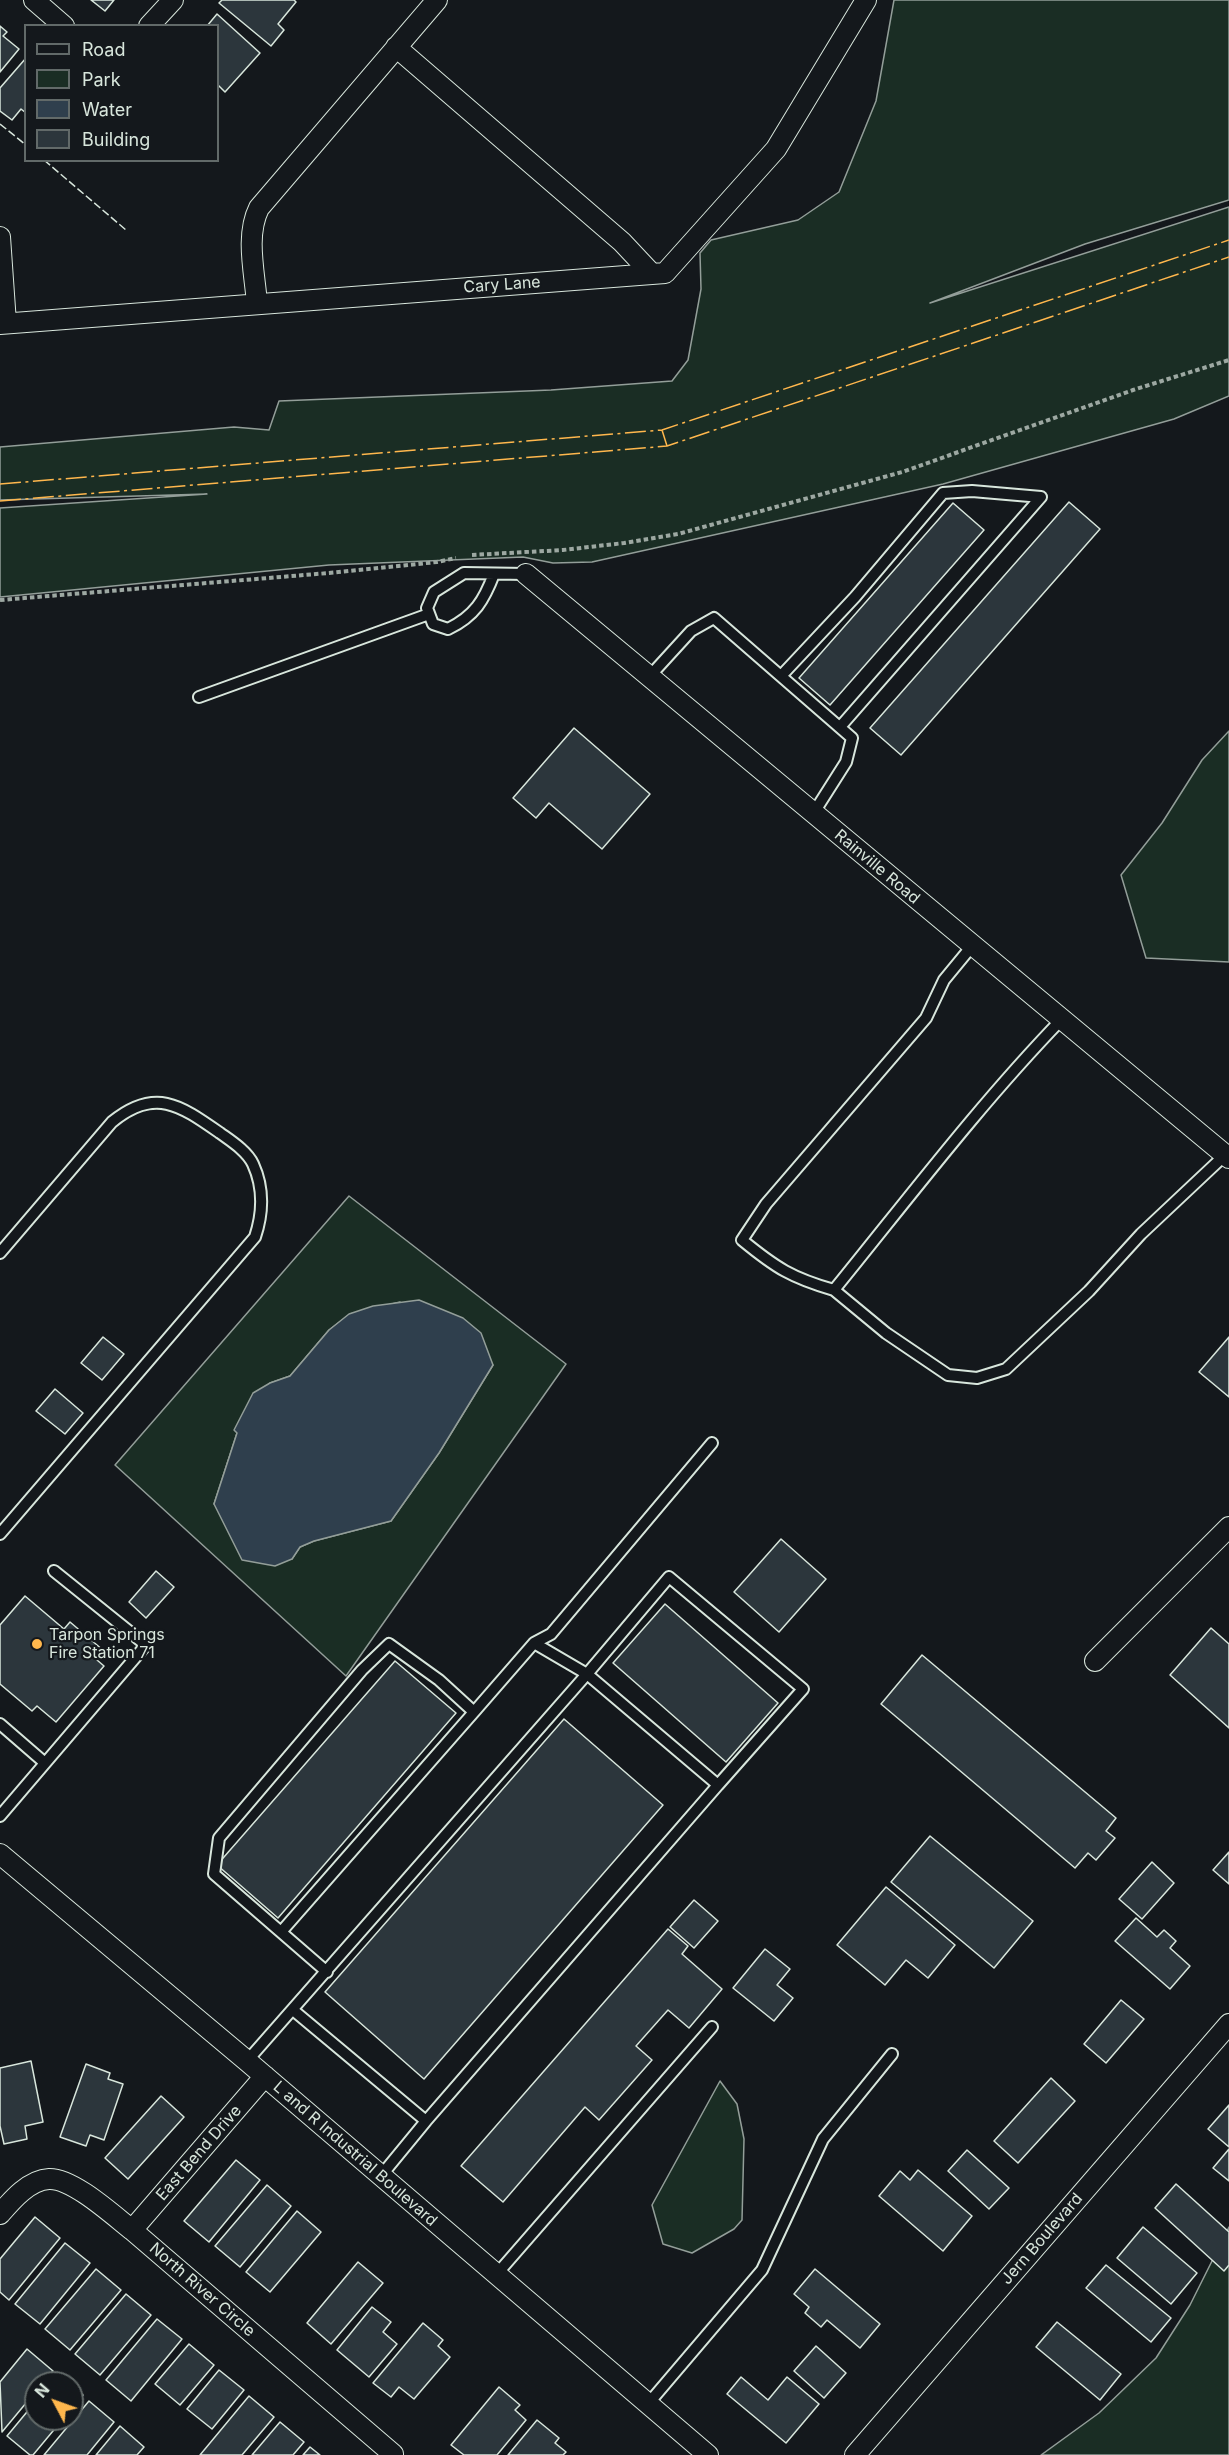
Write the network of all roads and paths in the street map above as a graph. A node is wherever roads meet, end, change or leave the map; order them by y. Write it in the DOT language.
graph roads {
  1 [pos="34,0"];
  2 [pos="173,0"];
  3 [pos="437,0"];
  4 [pos="866,0"];
  5 [pos="62,24"];
  6 [pos="150,24"];
  7 [pos="396,47"];
  8 [pos="0,237"];
  9 [pos="652,274"];
  10 [pos="257,304"];
  11 [pos="3,323"];
  12 [pos="1229,360"];
  13 [pos="494,573"];
  14 [pos="526,574"];
  15 [pos="0,600"];
  16 [pos="429,614"];
  17 [pos="781,676"];
  18 [pos="649,677"];
  19 [pos="199,698"];
  20 [pos="840,727"];
  21 [pos="813,814"];
  22 [pos="972,946"];
  23 [pos="1061,1020"];
  24 [pos="1227,1157"];
  25 [pos="0,1253"];
  26 [pos="834,1290"];
  27 [pos="712,1443"];
  28 [pos="1229,1527"];
  29 [pos="0,1534"];
  30 [pos="54,1570"];
  31 [pos="534,1643"];
  32 [pos="1095,1661"];
  33 [pos="587,1674"];
  34 [pos="474,1712"];
  35 [pos="0,1724"];
  36 [pos="45,1763"];
  37 [pos="718,1785"];
  38 [pos="0,1816"];
  39 [pos="0,1854"];
  40 [pos="281,1932"];
  41 [pos="327,1972"];
  42 [pos="293,2010"];
  43 [pos="1229,2024"];
  44 [pos="712,2027"];
  45 [pos="892,2054"];
  46 [pos="247,2061"];
  47 [pos="265,2076"];
  48 [pos="426,2121"];
  49 [pos="380,2176"];
  50 [pos="0,2214"];
  51 [pos="132,2230"];
  52 [pos="496,2275"];
  53 [pos="648,2404"];
  54 [pos="393,2455"];
  55 [pos="708,2455"];
  56 [pos="855,2455"];
  1 -- 5 [label="street"];
  2 -- 6 [label="street"];
  3 -- 7 [label="street"];
  4 -- 9 [label="street, Cary Lane"];
  7 -- 9 [label="street"];
  7 -- 10 [label="street"];
  8 -- 11 [label="street"];
  9 -- 10 [label="street, Cary Lane"];
  10 -- 11 [label="street, Cary Lane"];
  12 -- 15 [label="path"];
  13 -- 14 [label="lane"];
  13 -- 16 [label="lane"];
  13 -- 16 [label="lane"];
  14 -- 18 [label="street, Rainville Road"];
  16 -- 19 [label="lane"];
  17 -- 18 [label="lane"];
  17 -- 20 [label="lane"];
  17 -- 20 [label="lane"];
  18 -- 21 [label="street, Rainville Road"];
  20 -- 21 [label="lane"];
  21 -- 22 [label="street, Rainville Road"];
  22 -- 23 [label="street, Rainville Road"];
  22 -- 26 [label="lane"];
  23 -- 24 [label="street, Rainville Road"];
  23 -- 26 [label="lane"];
  24 -- 26 [label="lane"];
  25 -- 29 [label="lane"];
  27 -- 31 [label="lane"];
  28 -- 32 [label="street"];
  30 -- 36 [label="lane"];
  31 -- 33 [label="lane"];
  31 -- 34 [label="lane"];
  33 -- 37 [label="lane"];
  33 -- 37 [label="lane"];
  33 -- 41 [label="lane"];
  34 -- 40 [label="lane"];
  34 -- 40 [label="lane"];
  35 -- 36 [label="lane"];
  36 -- 38 [label="lane"];
  37 -- 48 [label="lane"];
  39 -- 46 [label="street, L and R Industrial Boulevard"];
  40 -- 41 [label="lane"];
  41 -- 42 [label="lane"];
  42 -- 46 [label="lane"];
  42 -- 48 [label="lane"];
  43 -- 56 [label="street, Jern Boulevard"];
  44 -- 52 [label="lane"];
  45 -- 53 [label="lane"];
  46 -- 47 [label="street, L and R Industrial Boulevard"];
  47 -- 49 [label="street, L and R Industrial Boulevard"];
  47 -- 51 [label="street, East Bend Drive"];
  48 -- 49 [label="lane"];
  49 -- 52 [label="street, L and R Industrial Boulevard"];
  50 -- 51 [label="street, North River Circle"];
  51 -- 54 [label="street, North River Circle"];
  52 -- 53 [label="street, L and R Industrial Boulevard"];
  53 -- 55 [label="street, L and R Industrial Boulevard"];
}
